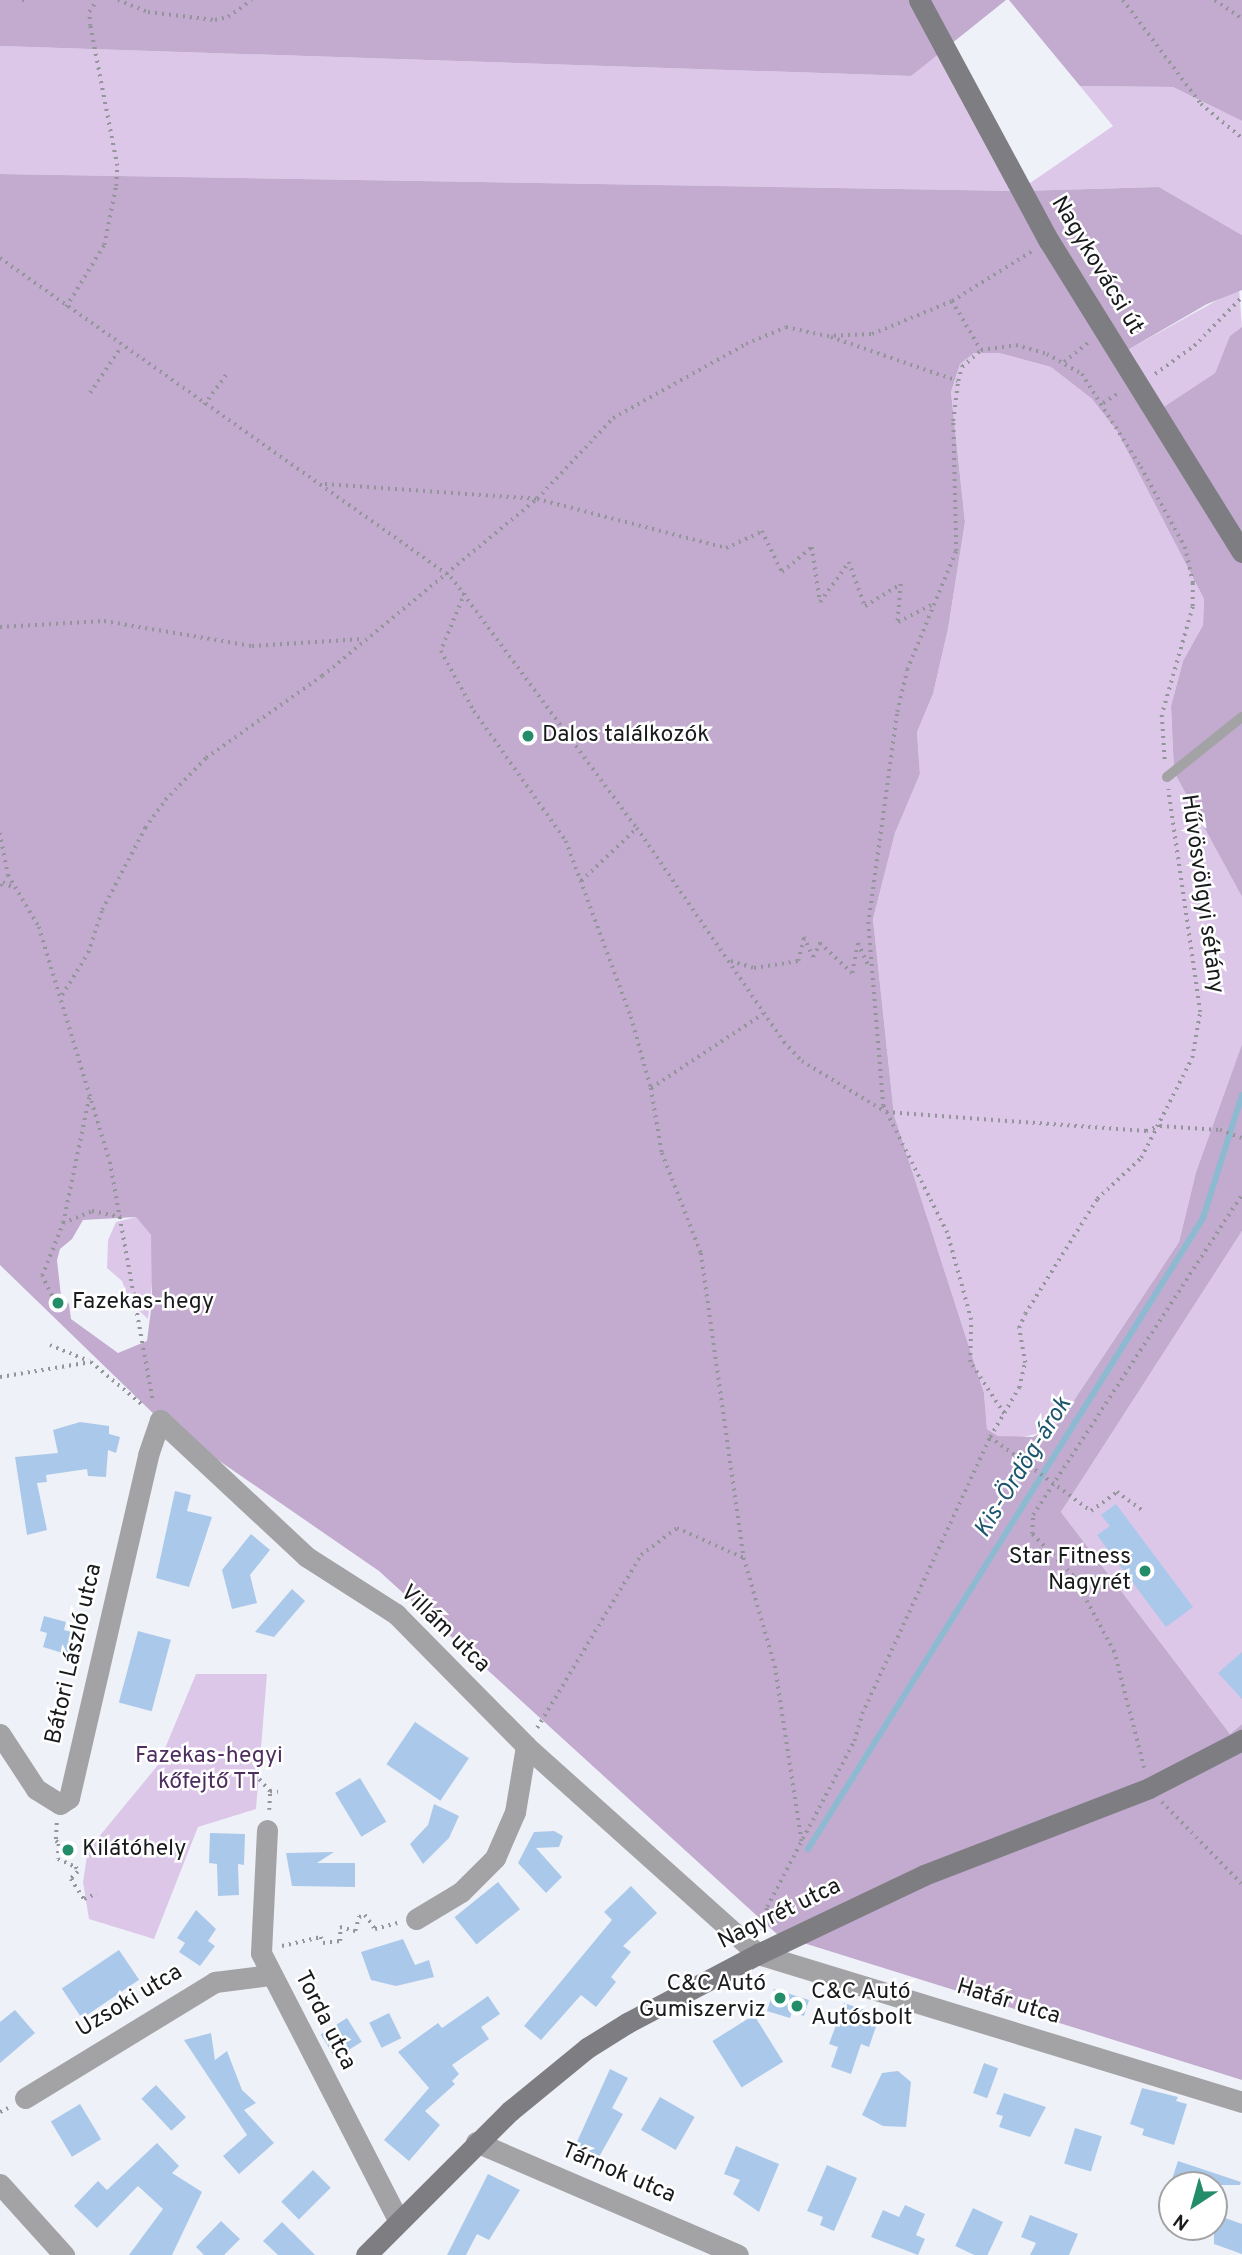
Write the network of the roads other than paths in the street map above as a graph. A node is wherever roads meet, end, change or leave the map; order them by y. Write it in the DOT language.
graph roads {
  1 [pos="919,0"];
  2 [pos="1242,552"];
  3 [pos="1242,717"];
  4 [pos="1167,777"];
  5 [pos="160,1420"];
  6 [pos="0,1734"];
  7 [pos="1242,1740"];
  8 [pos="526,1746"];
  9 [pos="267,1830"];
  10 [pos="416,1919"];
  11 [pos="758,1954"];
  12 [pos="270,1975"];
  13 [pos="25,2098"];
  14 [pos="1242,2102"];
  15 [pos="477,2142"];
  16 [pos="0,2184"];
  17 [pos="398,2222"];
  18 [pos="64,2255"];
  19 [pos="366,2255"];
  20 [pos="738,2255"];
  1 -- 2 [label="street, Nagykovácsi út"];
  3 -- 4 [label="lane"];
  5 -- 6 [label="street, Bátori László utca"];
  5 -- 8 [label="street, Villám utca"];
  7 -- 11 [label="street, Nagyrét utca"];
  8 -- 10 [label="street"];
  8 -- 11 [label="street, Villám utca"];
  9 -- 12 [label="street, Torda utca"];
  11 -- 14 [label="street, Határ utca"];
  11 -- 15 [label="street, Nagyrét utca"];
  12 -- 13 [label="street, Uzsoki utca"];
  12 -- 17 [label="street, Torda utca"];
  15 -- 17 [label="street, Nagyrét utca"];
  15 -- 20 [label="street, Tárnok utca"];
  16 -- 18 [label="street"];
  17 -- 19 [label="street, Nagyrét utca"];
}
